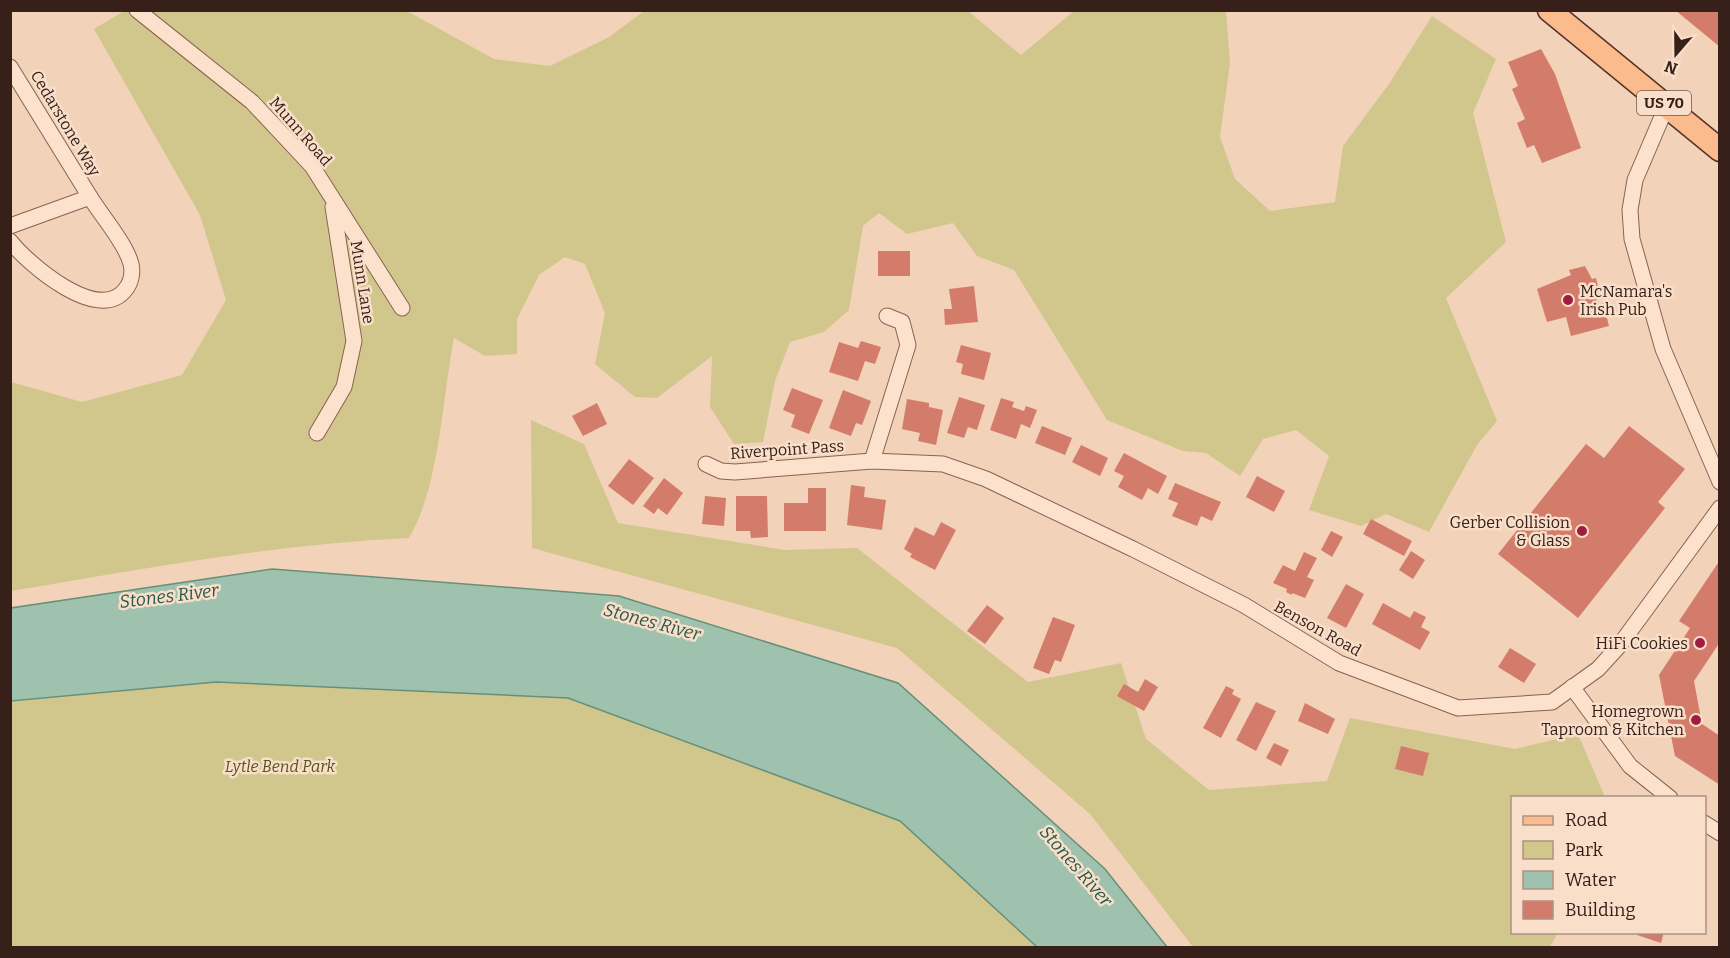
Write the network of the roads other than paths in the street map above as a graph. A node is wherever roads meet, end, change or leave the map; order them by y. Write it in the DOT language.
graph roads {
  1 [pos="136,10"];
  2 [pos="1549,10"];
  3 [pos="10,67"];
  4 [pos="1666,105"];
  5 [pos="1719,150"];
  6 [pos="90,197"];
  7 [pos="333,201"];
  8 [pos="10,226"];
  9 [pos="10,241"];
  10 [pos="402,308"];
  11 [pos="887,316"];
  12 [pos="317,433"];
  13 [pos="872,462"];
  14 [pos="705,464"];
  15 [pos="1719,483"];
  16 [pos="1719,508"];
  17 [pos="1572,687"];
  18 [pos="1668,796"];
  19 [pos="1706,824"];
  20 [pos="1719,833"];
  1 -- 7 [label="street, Munn Road"];
  2 -- 4 [label="main road, US 70"];
  3 -- 6 [label="street, Cedarstone Way"];
  4 -- 5 [label="main road, US 70"];
  4 -- 15 [label="street"];
  6 -- 8 [label="street, Cedarstone Way"];
  6 -- 9 [label="street, Cedarstone Way"];
  7 -- 10 [label="street, Munn Road"];
  7 -- 12 [label="street, Munn Lane"];
  11 -- 13 [label="street"];
  13 -- 14 [label="street, Riverpoint Pass"];
  13 -- 17 [label="street, Benson Road"];
  16 -- 17 [label="street, Benson Road"];
  17 -- 18 [label="street"];
  19 -- 20 [label="street"];
}
